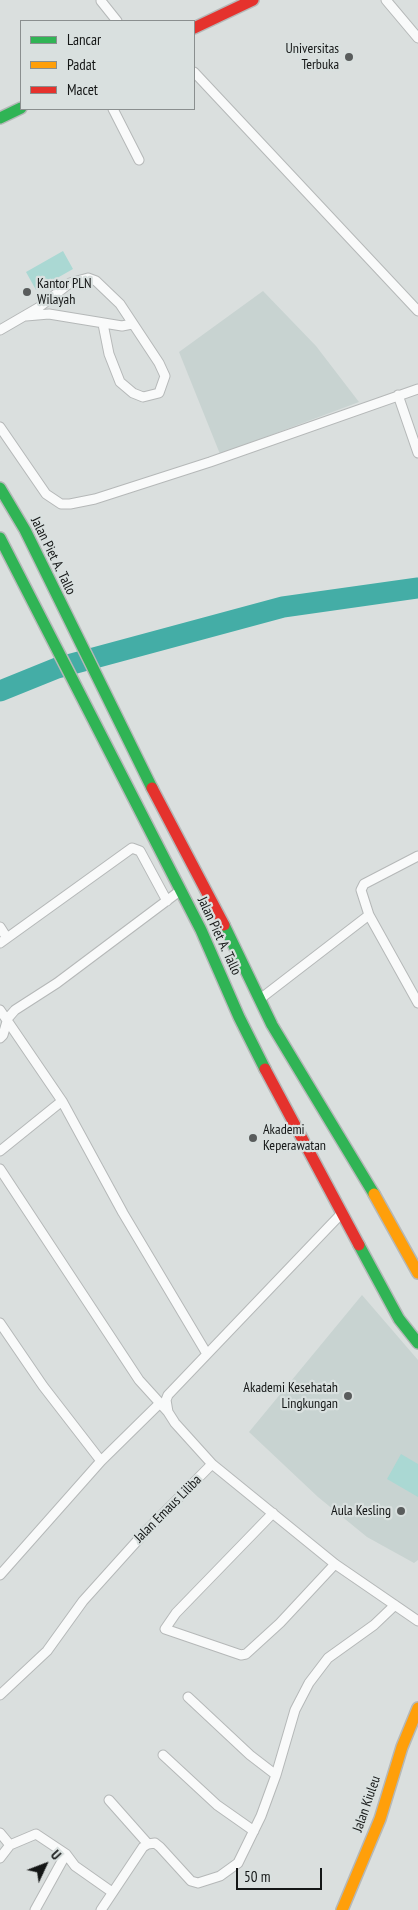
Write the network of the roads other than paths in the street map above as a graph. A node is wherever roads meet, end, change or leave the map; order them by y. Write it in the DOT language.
graph roads {
  1 [pos="101,0"];
  2 [pos="253,0"];
  3 [pos="386,0"];
  4 [pos="116,20"];
  5 [pos="195,28"];
  6 [pos="418,38"];
  7 [pos="195,73"];
  8 [pos="20,108"];
  9 [pos="114,110"];
  10 [pos="0,118"];
  11 [pos="139,160"];
  12 [pos="418,311"];
  13 [pos="23,316"];
  14 [pos="103,324"];
  15 [pos="132,324"];
  16 [pos="0,330"];
  17 [pos="418,389"];
  18 [pos="398,395"];
  19 [pos="0,427"];
  20 [pos="418,453"];
  21 [pos="0,488"];
  22 [pos="0,538"];
  23 [pos="418,856"];
  24 [pos="181,890"];
  25 [pos="167,901"];
  26 [pos="368,916"];
  27 [pos="0,927"];
  28 [pos="4,941"];
  29 [pos="260,999"];
  30 [pos="418,1003"];
  31 [pos="0,1010"];
  32 [pos="7,1022"];
  33 [pos="0,1038"];
  34 [pos="62,1101"];
  35 [pos="0,1151"];
  36 [pos="0,1169"];
  37 [pos="342,1213"];
  38 [pos="418,1273"];
  39 [pos="0,1323"];
  40 [pos="418,1343"];
  41 [pos="207,1354"];
  42 [pos="159,1404"];
  43 [pos="168,1412"];
  44 [pos="101,1461"];
  45 [pos="212,1464"];
  46 [pos="273,1513"];
  47 [pos="335,1564"];
  48 [pos="0,1575"];
  49 [pos="395,1605"];
  50 [pos="418,1621"];
  51 [pos="0,1695"];
  52 [pos="188,1697"];
  53 [pos="418,1708"];
  54 [pos="164,1755"];
  55 [pos="276,1775"];
  56 [pos="109,1800"];
  57 [pos="254,1831"];
  58 [pos="0,1834"];
  59 [pos="148,1844"];
  60 [pos="10,1845"];
  61 [pos="66,1854"];
  62 [pos="0,1858"];
  63 [pos="112,1892"];
  64 [pos="35,1910"];
  65 [pos="101,1910"];
  66 [pos="342,1910"];
  1 -- 4 [label="street"];
  2 -- 5 [label="main road"];
  3 -- 6 [label="street"];
  7 -- 12 [label="street"];
  8 -- 10 [label="main road"];
  9 -- 11 [label="street"];
  13 -- 14 [label="street"];
  13 -- 15 [label="street"];
  13 -- 16 [label="street"];
  14 -- 15 [label="street"];
  14 -- 15 [label="street"];
  17 -- 18 [label="street"];
  18 -- 19 [label="street"];
  18 -- 20 [label="street"];
  21 -- 29 [label="main road, Jalan Piet A. Tallo"];
  22 -- 24 [label="main road, Jalan Piet A. Tallo"];
  23 -- 26 [label="street"];
  24 -- 25 [label="street"];
  24 -- 37 [label="main road, Jalan Piet A. Tallo"];
  25 -- 28 [label="street"];
  25 -- 32 [label="street"];
  26 -- 29 [label="street"];
  26 -- 30 [label="street"];
  27 -- 28 [label="street"];
  29 -- 38 [label="main road, Jalan Piet A. Tallo"];
  31 -- 32 [label="street"];
  32 -- 33 [label="street"];
  32 -- 34 [label="street"];
  34 -- 35 [label="street"];
  34 -- 41 [label="street"];
  36 -- 42 [label="street, Jalan Emaus Liliba"];
  37 -- 40 [label="main road, Jalan Piet A. Tallo"];
  37 -- 41 [label="street"];
  39 -- 44 [label="street"];
  41 -- 43 [label="street"];
  42 -- 43 [label="street, Jalan Emaus Liliba"];
  42 -- 44 [label="street"];
  43 -- 45 [label="street, Jalan Emaus Liliba"];
  44 -- 48 [label="street"];
  45 -- 46 [label="street"];
  45 -- 51 [label="street, Jalan Emaus Liliba"];
  46 -- 47 [label="street"];
  46 -- 47 [label="street"];
  47 -- 49 [label="street"];
  49 -- 50 [label="street"];
  49 -- 55 [label="street"];
  52 -- 55 [label="street"];
  53 -- 66 [label="main road, Jalan Kiuleu"];
  54 -- 57 [label="street"];
  55 -- 57 [label="street"];
  56 -- 59 [label="street"];
  57 -- 59 [label="street"];
  58 -- 60 [label="street"];
  59 -- 63 [label="street"];
  60 -- 61 [label="street"];
  60 -- 62 [label="street"];
  61 -- 63 [label="street"];
  61 -- 64 [label="street"];
  63 -- 65 [label="street"];
}
